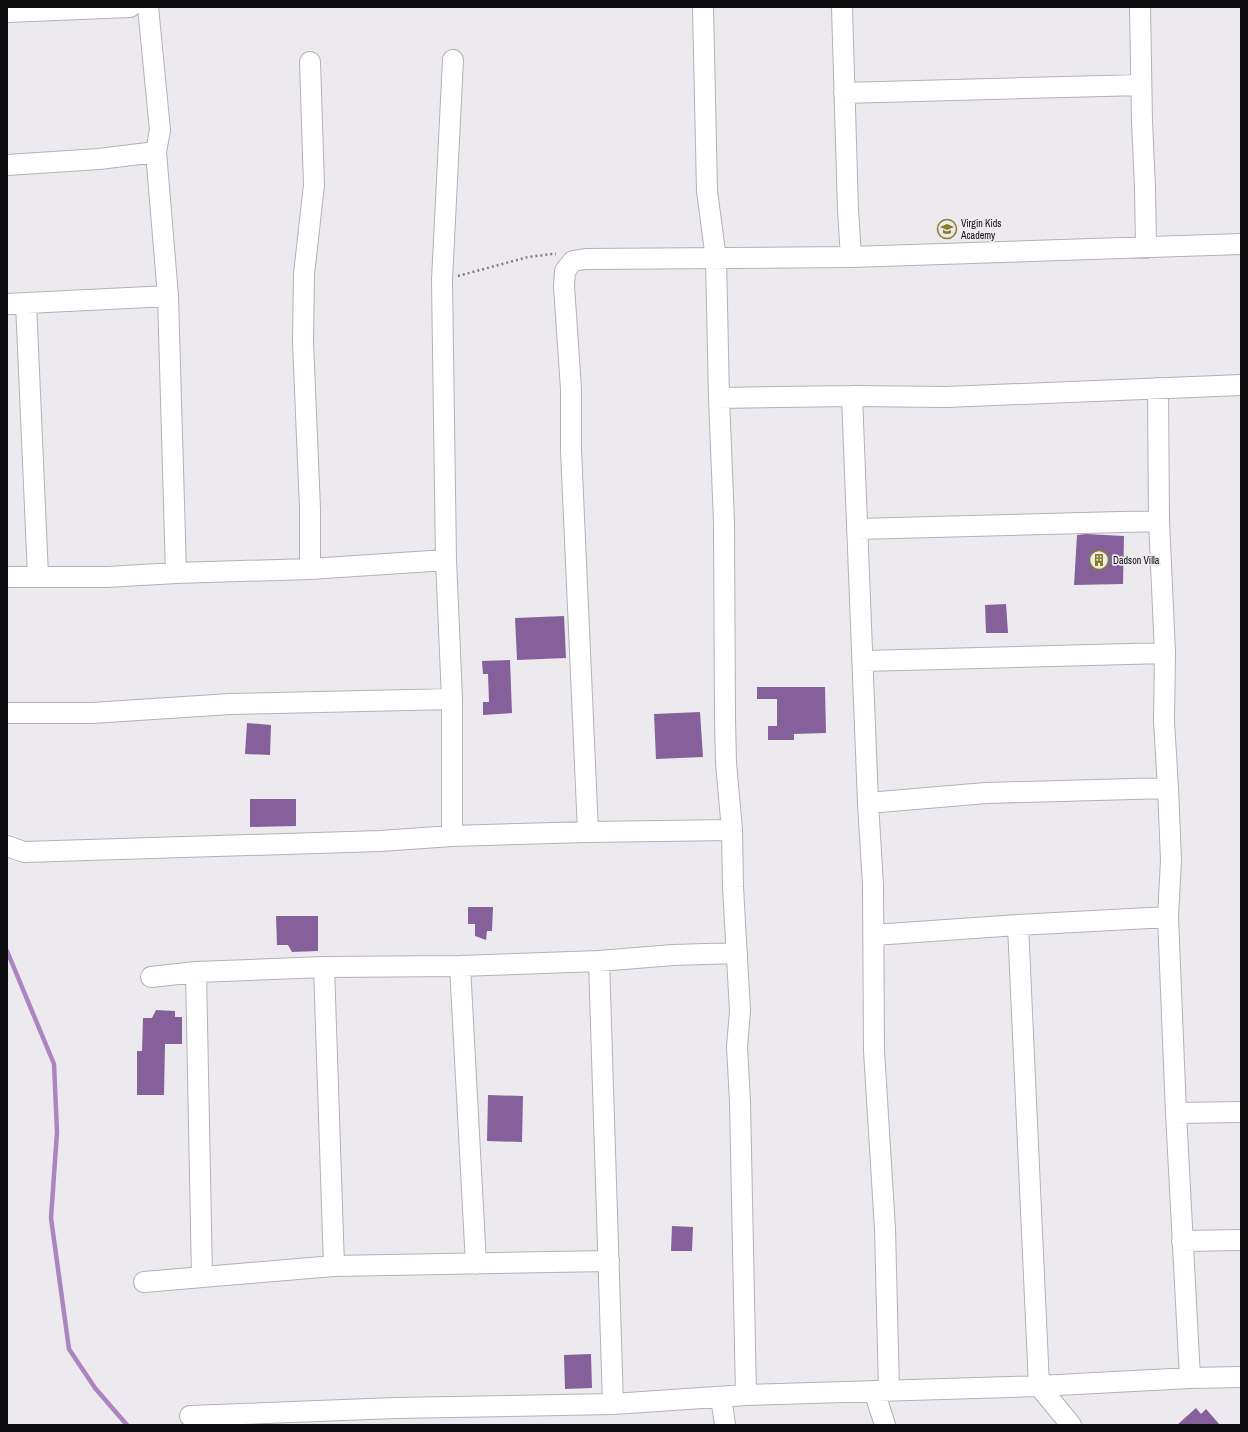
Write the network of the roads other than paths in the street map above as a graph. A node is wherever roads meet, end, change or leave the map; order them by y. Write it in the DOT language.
graph roads {
  1 [pos="130,7"];
  2 [pos="148,7"];
  3 [pos="703,7"];
  4 [pos="842,7"];
  5 [pos="1140,7"];
  6 [pos="7,12"];
  7 [pos="453,60"];
  8 [pos="310,62"];
  9 [pos="1142,85"];
  10 [pos="844,94"];
  11 [pos="156,152"];
  12 [pos="7,165"];
  13 [pos="1241,244"];
  14 [pos="1146,248"];
  15 [pos="851,258"];
  16 [pos="716,259"];
  17 [pos="168,296"];
  18 [pos="16,303"];
  19 [pos="1241,385"];
  20 [pos="1158,388"];
  21 [pos="852,396"];
  22 [pos="719,398"];
  23 [pos="1159,521"];
  24 [pos="857,529"];
  25 [pos="446,560"];
  26 [pos="310,569"];
  27 [pos="176,573"];
  28 [pos="38,576"];
  29 [pos="7,577"];
  30 [pos="1165,653"];
  31 [pos="863,661"];
  32 [pos="452,699"];
  33 [pos="7,713"];
  34 [pos="1168,788"];
  35 [pos="868,803"];
  36 [pos="732,830"];
  37 [pos="588,832"];
  38 [pos="452,836"];
  39 [pos="7,846"];
  40 [pos="1168,917"];
  41 [pos="1018,925"];
  42 [pos="874,935"];
  43 [pos="737,953"];
  44 [pos="599,960"];
  45 [pos="460,966"];
  46 [pos="324,967"];
  47 [pos="196,972"];
  48 [pos="151,977"];
  49 [pos="1241,1112"];
  50 [pos="1176,1113"];
  51 [pos="1241,1240"];
  52 [pos="1182,1241"];
  53 [pos="609,1261"];
  54 [pos="476,1264"];
  55 [pos="334,1266"];
  56 [pos="202,1277"];
  57 [pos="144,1282"];
  58 [pos="1241,1377"];
  59 [pos="1190,1378"];
  60 [pos="1039,1386"];
  61 [pos="881,1391"];
  62 [pos="746,1395"];
  63 [pos="722,1397"];
  64 [pos="613,1404"];
  65 [pos="190,1416"];
  66 [pos="725,1425"];
  67 [pos="885,1425"];
  68 [pos="1071,1425"];
  1 -- 6 [label="street"];
  2 -- 11 [label="street"];
  3 -- 16 [label="street"];
  4 -- 10 [label="street"];
  5 -- 9 [label="street"];
  7 -- 25 [label="street"];
  8 -- 26 [label="street"];
  9 -- 10 [label="street"];
  9 -- 14 [label="street"];
  10 -- 15 [label="street"];
  11 -- 12 [label="street"];
  11 -- 17 [label="street"];
  13 -- 14 [label="street"];
  14 -- 15 [label="street"];
  15 -- 16 [label="street"];
  16 -- 22 [label="street"];
  16 -- 37 [label="street"];
  17 -- 18 [label="street"];
  17 -- 27 [label="street"];
  18 -- 28 [label="street"];
  19 -- 20 [label="street"];
  20 -- 21 [label="street"];
  20 -- 23 [label="street"];
  21 -- 22 [label="street"];
  21 -- 24 [label="street"];
  22 -- 36 [label="street"];
  23 -- 24 [label="street"];
  23 -- 30 [label="street"];
  24 -- 31 [label="street"];
  25 -- 26 [label="street"];
  25 -- 32 [label="street"];
  26 -- 27 [label="street"];
  27 -- 28 [label="street"];
  28 -- 29 [label="street"];
  30 -- 31 [label="street"];
  30 -- 34 [label="street"];
  31 -- 35 [label="street"];
  32 -- 33 [label="street"];
  32 -- 38 [label="street"];
  34 -- 35 [label="street"];
  34 -- 40 [label="street"];
  35 -- 42 [label="street"];
  36 -- 37 [label="street"];
  36 -- 43 [label="street"];
  37 -- 38 [label="street"];
  38 -- 39 [label="street"];
  40 -- 41 [label="street"];
  40 -- 50 [label="street"];
  41 -- 42 [label="street"];
  41 -- 60 [label="street"];
  42 -- 61 [label="street"];
  43 -- 44 [label="street"];
  43 -- 62 [label="street"];
  44 -- 45 [label="street"];
  44 -- 53 [label="street"];
  45 -- 46 [label="street"];
  45 -- 54 [label="street"];
  46 -- 47 [label="street"];
  46 -- 55 [label="street"];
  47 -- 48 [label="street"];
  47 -- 56 [label="street"];
  49 -- 50 [label="street"];
  50 -- 52 [label="street"];
  51 -- 52 [label="street"];
  52 -- 59 [label="street"];
  53 -- 54 [label="street"];
  53 -- 64 [label="street"];
  54 -- 55 [label="street"];
  55 -- 56 [label="street"];
  56 -- 57 [label="street"];
  58 -- 59 [label="street"];
  59 -- 60 [label="street"];
  60 -- 61 [label="street"];
  60 -- 68 [label="street"];
  61 -- 62 [label="street"];
  61 -- 67 [label="street"];
  62 -- 63 [label="street"];
  63 -- 64 [label="street"];
  63 -- 66 [label="street"];
  64 -- 65 [label="street"];
}
